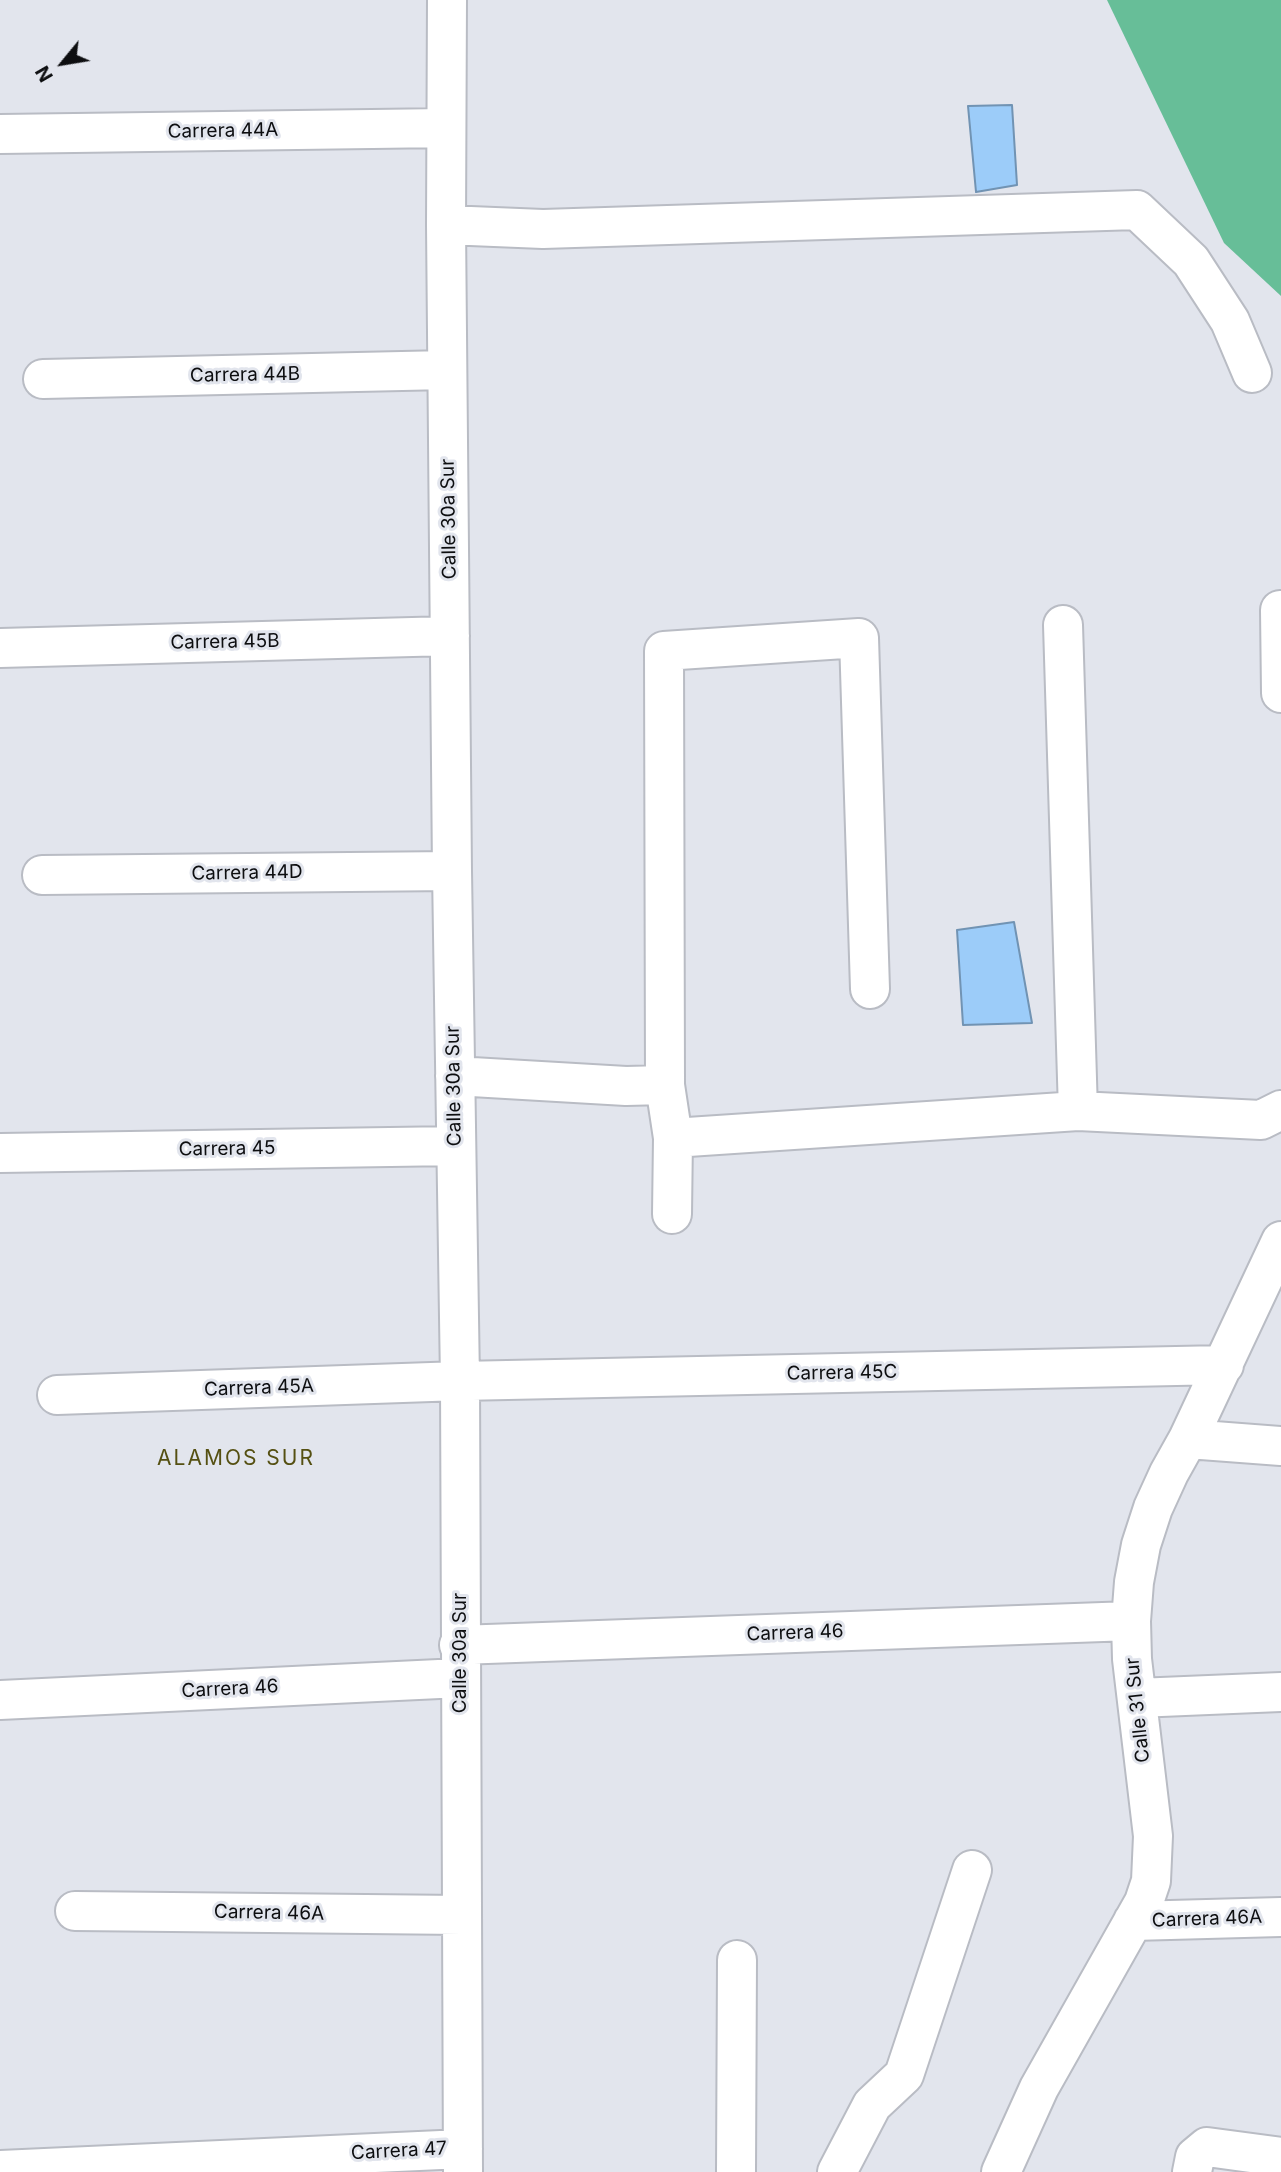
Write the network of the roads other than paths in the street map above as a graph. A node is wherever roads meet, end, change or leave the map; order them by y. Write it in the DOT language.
graph roads {
  1 [pos="447,0"];
  2 [pos="446,128"];
  3 [pos="0,134"];
  4 [pos="446,225"];
  5 [pos="447,370"];
  6 [pos="1252,373"];
  7 [pos="43,379"];
  8 [pos="1280,610"];
  9 [pos="1063,625"];
  10 [pos="450,636"];
  11 [pos="0,648"];
  12 [pos="1281,693"];
  13 [pos="452,871"];
  14 [pos="42,875"];
  15 [pos="870,989"];
  16 [pos="454,1076"];
  17 [pos="665,1085"];
  18 [pos="1281,1110"];
  19 [pos="1078,1111"];
  20 [pos="673,1138"];
  21 [pos="455,1146"];
  22 [pos="0,1153"];
  23 [pos="672,1214"];
  24 [pos="1281,1241"];
  25 [pos="1224,1364"];
  26 [pos="460,1381"];
  27 [pos="57,1395"];
  28 [pos="1188,1439"];
  29 [pos="1281,1446"];
  30 [pos="1131,1621"];
  31 [pos="460,1661"];
  32 [pos="1281,1692"];
  33 [pos="1137,1698"];
  34 [pos="0,1700"];
  35 [pos="972,1870"];
  36 [pos="75,1911"];
  37 [pos="462,1915"];
  38 [pos="1281,1917"];
  39 [pos="1133,1922"];
  40 [pos="737,1960"];
  41 [pos="1281,2157"];
  42 [pos="1200,2159"];
  43 [pos="463,2160"];
  44 [pos="0,2170"];
  45 [pos="736,2172"];
  46 [pos="837,2172"];
  47 [pos="1001,2172"];
  1 -- 2 [label="street, Calle 30a Sur"];
  2 -- 3 [label="street, Carrera 44A"];
  2 -- 4 [label="street, Calle 30a Sur"];
  4 -- 5 [label="street, Calle 30a Sur"];
  4 -- 6 [label="street"];
  5 -- 7 [label="street, Carrera 44B"];
  5 -- 10 [label="street, Calle 30a Sur"];
  8 -- 12 [label="street"];
  9 -- 19 [label="street"];
  10 -- 11 [label="street, Carrera 45B"];
  10 -- 13 [label="street, Calle 30a Sur"];
  13 -- 14 [label="street, Carrera 44D"];
  13 -- 16 [label="street, Calle 30a Sur"];
  15 -- 17 [label="street"];
  16 -- 17 [label="street"];
  16 -- 21 [label="street, Calle 30a Sur"];
  17 -- 20 [label="street"];
  18 -- 19 [label="street"];
  19 -- 20 [label="street"];
  20 -- 23 [label="street"];
  21 -- 22 [label="street, Carrera 45"];
  21 -- 26 [label="street, Calle 30a Sur"];
  24 -- 25 [label="street, Calle 31 Sur"];
  25 -- 26 [label="street, Carrera 45C"];
  25 -- 28 [label="street, Calle 31 Sur"];
  26 -- 27 [label="street, Carrera 45A"];
  26 -- 31 [label="street, Calle 30a Sur"];
  28 -- 29 [label="street"];
  28 -- 30 [label="street, Calle 31 Sur"];
  30 -- 31 [label="street, Carrera 46"];
  30 -- 33 [label="street, Calle 31 Sur"];
  31 -- 34 [label="street, Carrera 46"];
  31 -- 37 [label="street, Calle 30a Sur"];
  32 -- 33 [label="street"];
  33 -- 39 [label="street, Calle 31 Sur"];
  35 -- 46 [label="street"];
  36 -- 37 [label="street, Carrera 46A"];
  37 -- 43 [label="street, Calle 30a Sur"];
  38 -- 39 [label="street, Carrera 46A"];
  39 -- 47 [label="street, Calle 31 Sur"];
  40 -- 45 [label="street"];
  41 -- 42 [label="street"];
  43 -- 44 [label="street, Carrera 47"];
}
